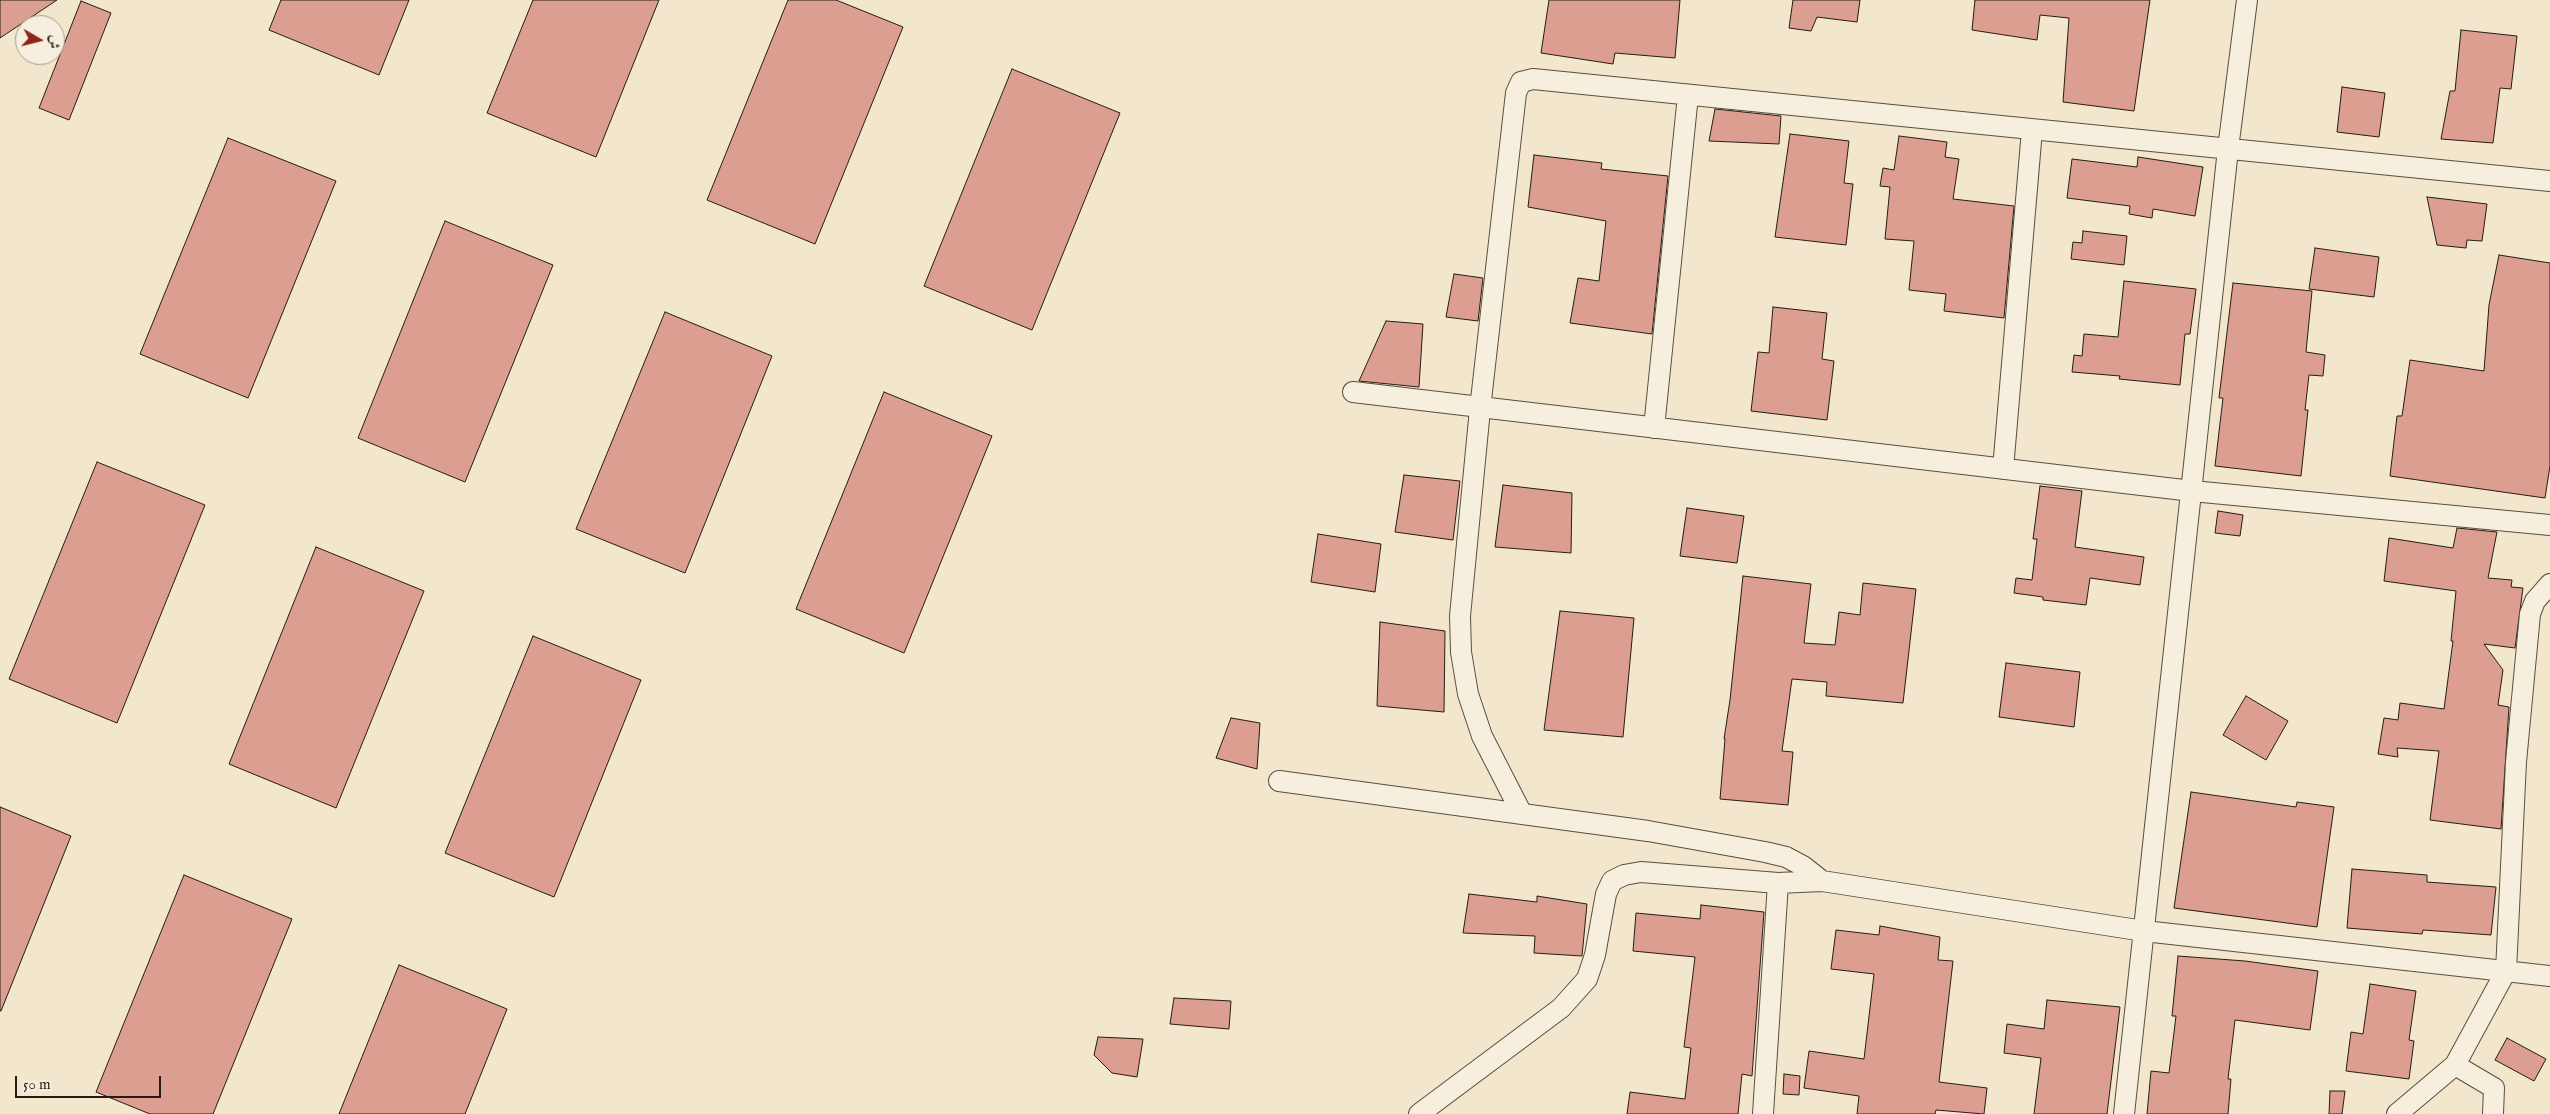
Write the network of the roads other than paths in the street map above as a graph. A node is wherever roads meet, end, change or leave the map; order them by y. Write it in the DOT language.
graph roads {
  1 [pos="2248,0"];
  2 [pos="1688,95"];
  3 [pos="2032,130"];
  4 [pos="2228,149"];
  5 [pos="2550,181"];
  6 [pos="1353,392"];
  7 [pos="1480,408"];
  8 [pos="1654,428"];
  9 [pos="2002,469"];
  10 [pos="2192,491"];
  11 [pos="2550,526"];
  12 [pos="2550,584"];
  13 [pos="1279,781"];
  14 [pos="1522,814"];
  15 [pos="1822,881"];
  16 [pos="1778,883"];
  17 [pos="2144,931"];
  18 [pos="2506,971"];
  19 [pos="2550,976"];
  20 [pos="2455,1064"];
  21 [pos="1420,1114"];
  22 [pos="1763,1114"];
  23 [pos="2124,1114"];
  24 [pos="2397,1114"];
  25 [pos="2493,1114"];
  1 -- 4 [label="street"];
  2 -- 3 [label="street"];
  2 -- 7 [label="street"];
  2 -- 8 [label="street"];
  3 -- 4 [label="street"];
  3 -- 9 [label="street"];
  4 -- 5 [label="street"];
  4 -- 10 [label="street"];
  6 -- 7 [label="street"];
  7 -- 8 [label="street"];
  7 -- 14 [label="street"];
  8 -- 9 [label="street"];
  9 -- 10 [label="street"];
  10 -- 11 [label="street"];
  10 -- 17 [label="street"];
  12 -- 18 [label="street"];
  13 -- 14 [label="street"];
  14 -- 15 [label="street"];
  15 -- 16 [label="street"];
  15 -- 17 [label="street"];
  16 -- 21 [label="street"];
  16 -- 22 [label="street"];
  17 -- 18 [label="street"];
  17 -- 23 [label="street"];
  18 -- 19 [label="street"];
  18 -- 20 [label="street"];
  20 -- 24 [label="street"];
  20 -- 25 [label="street"];
}
